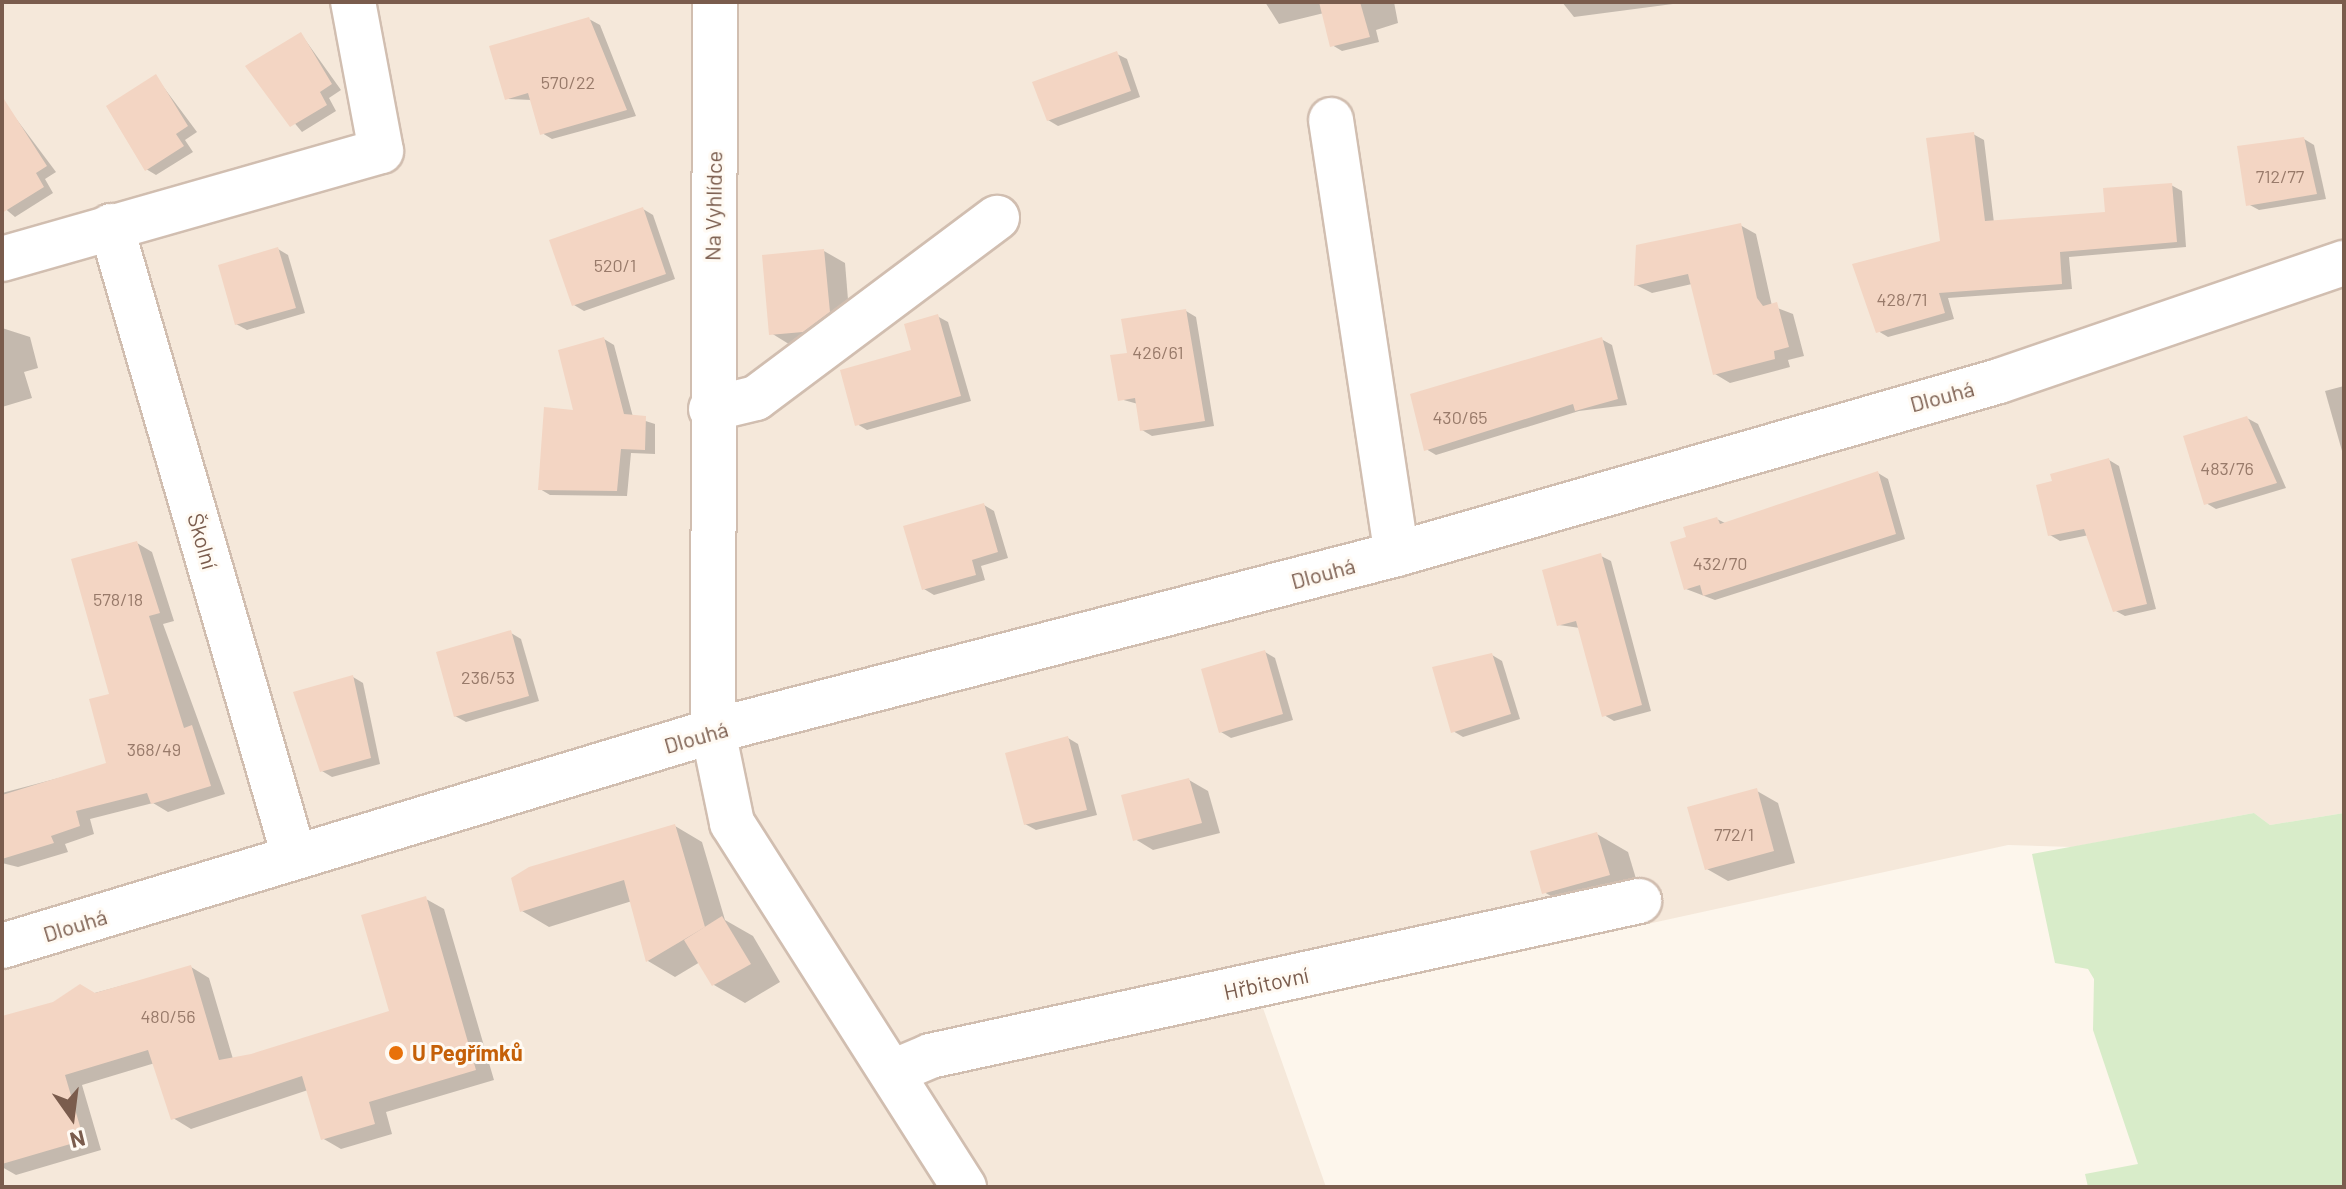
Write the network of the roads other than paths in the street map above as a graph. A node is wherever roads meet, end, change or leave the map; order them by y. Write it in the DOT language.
graph roads {
  1 [pos="353,2"];
  2 [pos="715,2"];
  3 [pos="1331,120"];
  4 [pos="997,218"];
  5 [pos="111,226"];
  6 [pos="2,259"];
  7 [pos="2344,263"];
  8 [pos="711,409"];
  9 [pos="1397,554"];
  10 [pos="713,731"];
  11 [pos="294,856"];
  12 [pos="1639,901"];
  13 [pos="2,946"];
  14 [pos="895,1071"];
  15 [pos="964,1187"];
  1 -- 5 [label="street"];
  2 -- 8 [label="street, Na Vyhlídce"];
  3 -- 9 [label="street"];
  4 -- 8 [label="street"];
  5 -- 6 [label="street"];
  5 -- 11 [label="street, Školní"];
  7 -- 9 [label="street, Dlouhá"];
  8 -- 10 [label="street, Na Vyhlídce"];
  9 -- 10 [label="street, Dlouhá"];
  10 -- 11 [label="street, Dlouhá"];
  10 -- 14 [label="street"];
  11 -- 13 [label="street, Dlouhá"];
  12 -- 14 [label="street, Hřbitovní"];
  14 -- 15 [label="street"];
}
